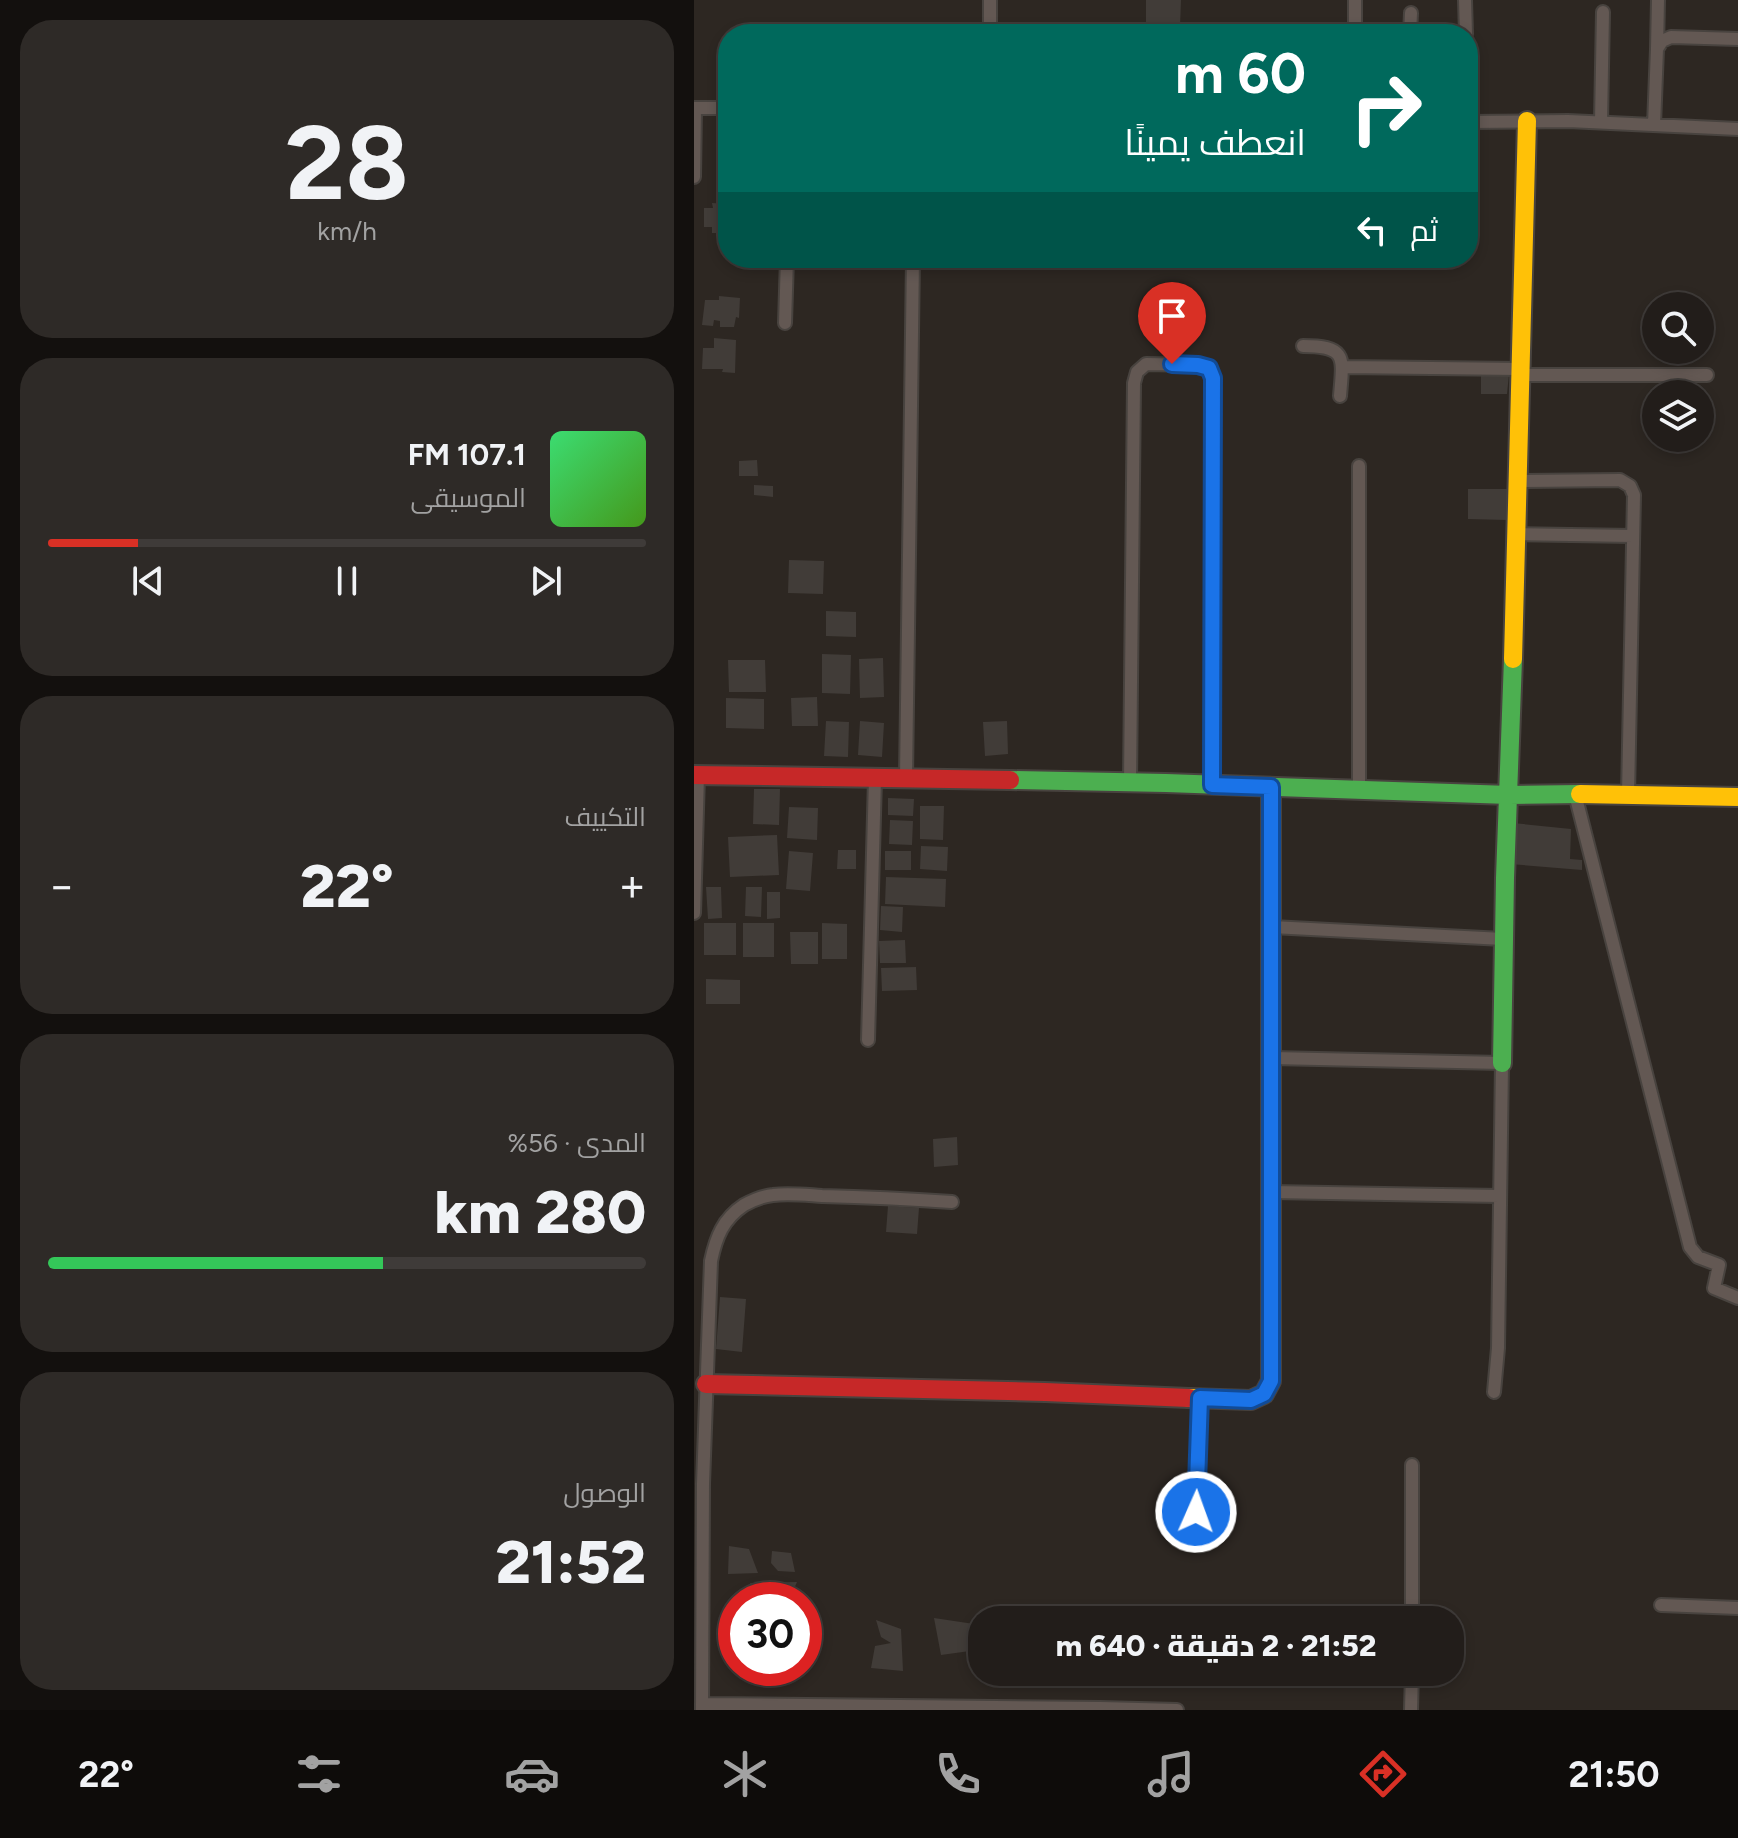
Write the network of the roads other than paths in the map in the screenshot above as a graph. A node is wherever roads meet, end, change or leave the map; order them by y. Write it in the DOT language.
graph roads {
  1 [pos="990,0"];
  2 [pos="1355,0"];
  3 [pos="1465,0"];
  4 [pos="1658,0"];
  5 [pos="1603,12"];
  6 [pos="1411,13"];
  7 [pos="990,24"];
  8 [pos="1355,24"];
  9 [pos="1410,24"];
  10 [pos="1466,24"];
  11 [pos="1738,39"];
  12 [pos="1657,49"];
  13 [pos="694,108"];
  14 [pos="718,108"];
  15 [pos="1478,120"];
  16 [pos="1527,121"];
  17 [pos="1601,122"];
  18 [pos="1654,125"];
  19 [pos="1738,129"];
  20 [pos="694,177"];
  21 [pos="787,268"];
  22 [pos="913,268"];
  23 [pos="785,323"];
  24 [pos="1303,346"];
  25 [pos="1342,367"];
  26 [pos="1520,372"];
  27 [pos="1707,375"];
  28 [pos="1340,396"];
  29 [pos="1359,466"];
  30 [pos="1517,481"];
  31 [pos="1516,534"];
  32 [pos="1633,536"];
  33 [pos="696,775"];
  34 [pos="875,778"];
  35 [pos="906,778"];
  36 [pos="1130,783"];
  37 [pos="1212,785"];
  38 [pos="1271,787"];
  39 [pos="1359,789"];
  40 [pos="1575,794"];
  41 [pos="1509,795"];
  42 [pos="1628,795"];
  43 [pos="1738,797"];
  44 [pos="694,913"];
  45 [pos="1272,927"];
  46 [pos="1503,939"];
  47 [pos="868,1040"];
  48 [pos="1272,1058"];
  49 [pos="1502,1063"];
  50 [pos="1272,1192"];
  51 [pos="1499,1196"];
  52 [pos="952,1202"];
  53 [pos="1738,1298"];
  54 [pos="706,1384"];
  55 [pos="1494,1392"];
  56 [pos="1200,1398"];
  57 [pos="1412,1465"];
  58 [pos="699,1484"];
  59 [pos="1196,1541"];
  60 [pos="1661,1605"];
  61 [pos="1412,1606"];
  62 [pos="1738,1608"];
  63 [pos="1412,1686"];
  64 [pos="702,1707"];
  65 [pos="1177,1710"];
  66 [pos="1411,1710"];
  1 -- 7 [label="street"];
  2 -- 8 [label="street"];
  3 -- 10 [label="street"];
  4 -- 12 [label="street"];
  5 -- 17 [label="street"];
  6 -- 9 [label="street"];
  11 -- 12 [label="street"];
  12 -- 18 [label="street"];
  13 -- 14 [label="street"];
  13 -- 20 [label="street"];
  15 -- 16 [label="street"];
  16 -- 17 [label="street"];
  16 -- 26 [label="street"];
  17 -- 18 [label="street"];
  18 -- 19 [label="street"];
  21 -- 23 [label="street"];
  22 -- 35 [label="street"];
  24 -- 25 [label="street"];
  25 -- 26 [label="street"];
  25 -- 28 [label="street"];
  26 -- 27 [label="street"];
  26 -- 30 [label="street"];
  29 -- 39 [label="street"];
  30 -- 31 [label="street"];
  30 -- 32 [label="street"];
  31 -- 32 [label="street"];
  31 -- 41 [label="street"];
  32 -- 42 [label="street"];
  33 -- 34 [label="street"];
  33 -- 44 [label="street"];
  34 -- 35 [label="street"];
  34 -- 47 [label="street"];
  35 -- 36 [label="street"];
  36 -- 37 [label="street"];
  36 -- 37 [label="street"];
  37 -- 38 [label="street"];
  38 -- 39 [label="street"];
  38 -- 45 [label="street"];
  39 -- 41 [label="street"];
  40 -- 41 [label="street"];
  40 -- 42 [label="street"];
  40 -- 53 [label="street"];
  41 -- 46 [label="street"];
  42 -- 43 [label="street"];
  45 -- 46 [label="street"];
  45 -- 48 [label="street"];
  46 -- 49 [label="street"];
  48 -- 49 [label="street"];
  48 -- 50 [label="street"];
  49 -- 51 [label="street"];
  50 -- 51 [label="street"];
  50 -- 56 [label="street"];
  51 -- 55 [label="street"];
  52 -- 54 [label="street"];
  54 -- 56 [label="street"];
  54 -- 58 [label="street"];
  56 -- 59 [label="street"];
  57 -- 61 [label="street"];
  58 -- 64 [label="street"];
  60 -- 62 [label="street"];
  63 -- 66 [label="street"];
  64 -- 65 [label="street"];
}
